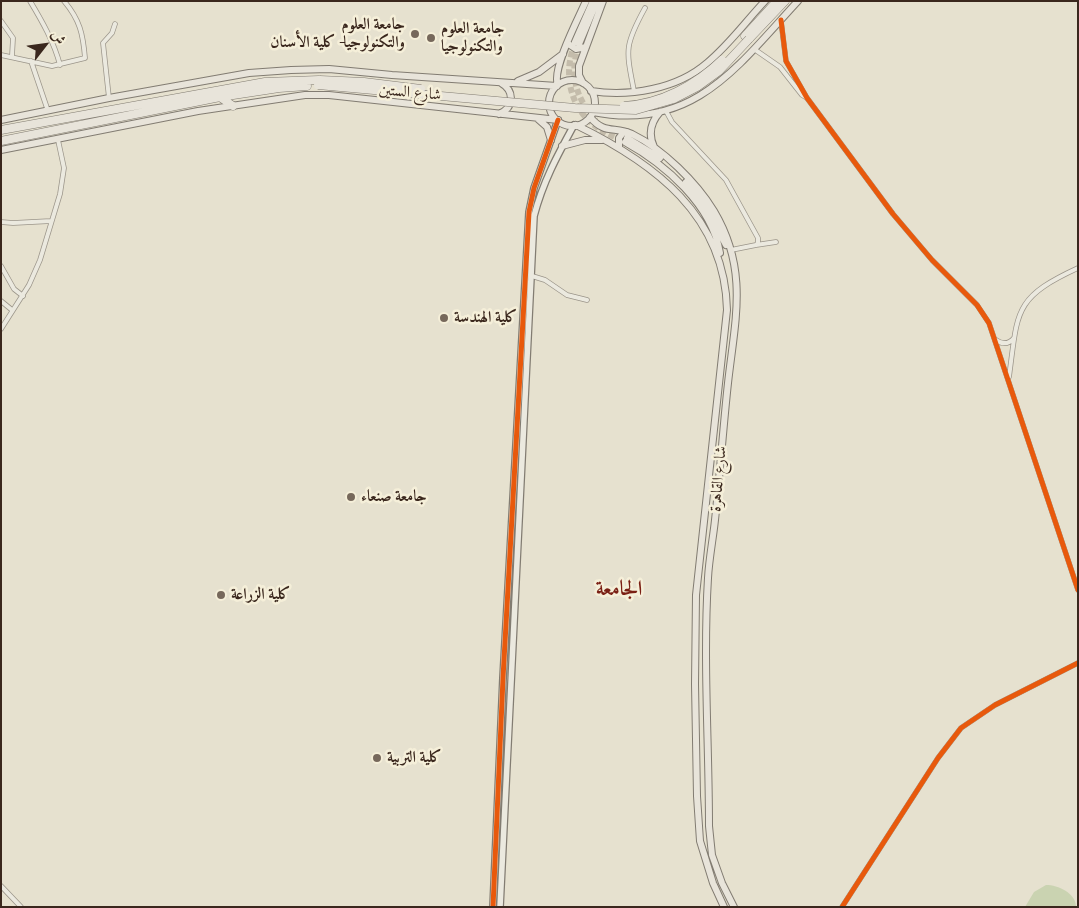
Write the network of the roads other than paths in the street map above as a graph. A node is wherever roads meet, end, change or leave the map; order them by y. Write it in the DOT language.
graph roads {
  1 [pos="30,1"];
  2 [pos="64,1"];
  3 [pos="586,1"];
  4 [pos="593,1"];
  5 [pos="597,1"];
  6 [pos="603,1"];
  7 [pos="765,1"];
  8 [pos="777,1"];
  9 [pos="785,1"];
  10 [pos="798,1"];
  11 [pos="646,8"];
  12 [pos="780,20"];
  13 [pos="1,21"];
  14 [pos="115,24"];
  15 [pos="747,38"];
  16 [pos="567,43"];
  17 [pos="580,44"];
  18 [pos="753,49"];
  19 [pos="563,53"];
  20 [pos="1,55"];
  21 [pos="12,56"];
  22 [pos="31,61"];
  23 [pos="60,65"];
  24 [pos="791,76"];
  25 [pos="318,82"];
  26 [pos="501,83"];
  27 [pos="510,83"];
  28 [pos="584,84"];
  29 [pos="558,85"];
  30 [pos="591,90"];
  31 [pos="634,91"];
  32 [pos="220,97"];
  33 [pos="108,98"];
  34 [pos="232,106"];
  35 [pos="48,111"];
  36 [pos="663,111"];
  37 [pos="498,114"];
  38 [pos="591,115"];
  39 [pos="636,116"];
  40 [pos="536,119"];
  41 [pos="1,120"];
  42 [pos="52,120"];
  43 [pos="558,120"];
  44 [pos="575,125"];
  45 [pos="1,130"];
  46 [pos="46,132"];
  47 [pos="626,137"];
  48 [pos="58,140"];
  49 [pos="551,140"];
  50 [pos="1,141"];
  51 [pos="48,141"];
  52 [pos="608,141"];
  53 [pos="562,146"];
  54 [pos="654,147"];
  55 [pos="619,148"];
  56 [pos="1,150"];
  57 [pos="534,188"];
  58 [pos="541,190"];
  59 [pos="51,221"];
  60 [pos="1,222"];
  61 [pos="776,242"];
  62 [pos="756,245"];
  63 [pos="730,250"];
  64 [pos="720,263"];
  65 [pos="1,266"];
  66 [pos="1078,268"];
  67 [pos="532,276"];
  68 [pos="23,296"];
  69 [pos="587,300"];
  70 [pos="1,301"];
  71 [pos="12,310"];
  72 [pos="1,329"];
  73 [pos="1014,336"];
  74 [pos="996,340"];
  75 [pos="1009,379"];
  76 [pos="523,380"];
  77 [pos="522,391"];
  78 [pos="1078,590"];
  79 [pos="1078,663"];
  80 [pos="503,678"];
  81 [pos="510,681"];
  82 [pos="503,772"];
  83 [pos="697,796"];
  84 [pos="709,796"];
  85 [pos="1,886"];
  86 [pos="17,902"];
  87 [pos="13,907"];
  88 [pos="21,907"];
  89 [pos="493,907"];
  90 [pos="500,907"];
  91 [pos="724,907"];
  92 [pos="734,907"];
  93 [pos="842,907"];
  1 -- 23 [label="street"];
  2 -- 23 [label="street"];
  3 -- 16 [label="main road"];
  4 -- 17 [label="main road"];
  5 -- 17 [label="main road"];
  6 -- 17 [label="main road"];
  7 -- 31 [label="main road"];
  8 -- 15 [label="highway, شارع الستين"];
  9 -- 15 [label="highway, شارع الستين"];
  10 -- 12 [label="main road"];
  11 -- 31 [label="street"];
  12 -- 18 [label="main road"];
  12 -- 24 [label="street"];
  13 -- 21 [label="street"];
  14 -- 33 [label="street"];
  15 -- 25 [label="highway, شارع الستين, bridge"];
  16 -- 17 [label="main road"];
  16 -- 19 [label="main road"];
  17 -- 28 [label="main road"];
  18 -- 24 [label="street"];
  18 -- 36 [label="main road"];
  19 -- 27 [label="main road"];
  19 -- 29 [label="main road"];
  20 -- 21 [label="street"];
  21 -- 22 [label="street"];
  22 -- 23 [label="street"];
  22 -- 35 [label="street"];
  24 -- 74 [label="street"];
  25 -- 32 [label="highway, شارع الستين"];
  25 -- 42 [label="highway, شارع الستين"];
  26 -- 27 [label="main road, شارع الستين"];
  26 -- 33 [label="main road, شارع الستين"];
  26 -- 37 [label="main road"];
  27 -- 29 [label="main road, شارع الستين"];
  28 -- 29 [label="main road"];
  28 -- 30 [label="main road"];
  29 -- 43 [label="main road"];
  30 -- 31 [label="main road"];
  30 -- 38 [label="main road"];
  31 -- 39 [label="main road"];
  32 -- 34 [label="highway"];
  32 -- 46 [label="highway, شارع الستين"];
  33 -- 35 [label="main road, شارع الستين"];
  34 -- 37 [label="main road, شارع الستين"];
  34 -- 48 [label="main road, شارع الستين"];
  35 -- 41 [label="main road, شارع الستين"];
  35 -- 42 [label="highway"];
  36 -- 39 [label="main road"];
  36 -- 54 [label="main road"];
  36 -- 62 [label="street"];
  37 -- 40 [label="main road, شارع الستين"];
  38 -- 39 [label="main road"];
  38 -- 44 [label="main road"];
  38 -- 47 [label="main road, شارع القاهرة"];
  40 -- 43 [label="main road, شارع الستين"];
  40 -- 49 [label="main road"];
  42 -- 45 [label="highway, شارع الستين"];
  43 -- 44 [label="main road"];
  43 -- 49 [label="street"];
  44 -- 52 [label="main road, شارع القاهرة"];
  44 -- 53 [label="street"];
  46 -- 50 [label="highway, شارع الستين"];
  46 -- 51 [label="highway"];
  47 -- 54 [label="main road, شارع القاهرة"];
  47 -- 55 [label="main road"];
  47 -- 63 [label="main road"];
  47 -- 64 [label="main road"];
  48 -- 51 [label="main road, شارع الستين"];
  48 -- 59 [label="street"];
  49 -- 57 [label="street"];
  51 -- 56 [label="main road, شارع الستين"];
  52 -- 53 [label="main road"];
  52 -- 55 [label="main road, شارع القاهرة"];
  53 -- 58 [label="street"];
  54 -- 63 [label="main road, شارع القاهرة"];
  55 -- 64 [label="main road, شارع القاهرة"];
  57 -- 58 [label="street"];
  57 -- 76 [label="street"];
  58 -- 67 [label="street"];
  59 -- 60 [label="street"];
  59 -- 68 [label="street"];
  61 -- 62 [label="street"];
  62 -- 63 [label="street"];
  63 -- 84 [label="main road, شارع القاهرة"];
  64 -- 83 [label="main road, شارع القاهرة"];
  65 -- 68 [label="street"];
  66 -- 73 [label="street"];
  67 -- 69 [label="street"];
  67 -- 76 [label="street"];
  68 -- 71 [label="street"];
  70 -- 71 [label="street"];
  71 -- 72 [label="street"];
  73 -- 74 [label="street"];
  73 -- 75 [label="street"];
  74 -- 75 [label="street"];
  75 -- 78 [label="street"];
  76 -- 77 [label="street"];
  77 -- 80 [label="street"];
  77 -- 81 [label="street"];
  79 -- 93 [label="street"];
  80 -- 81 [label="street"];
  80 -- 82 [label="street"];
  81 -- 82 [label="street"];
  82 -- 89 [label="street"];
  82 -- 90 [label="street"];
  83 -- 84 [label="main road"];
  83 -- 91 [label="main road, شارع القاهرة"];
  84 -- 92 [label="main road, شارع القاهرة"];
  85 -- 86 [label="street"];
  86 -- 87 [label="street"];
  86 -- 88 [label="street"];
}
